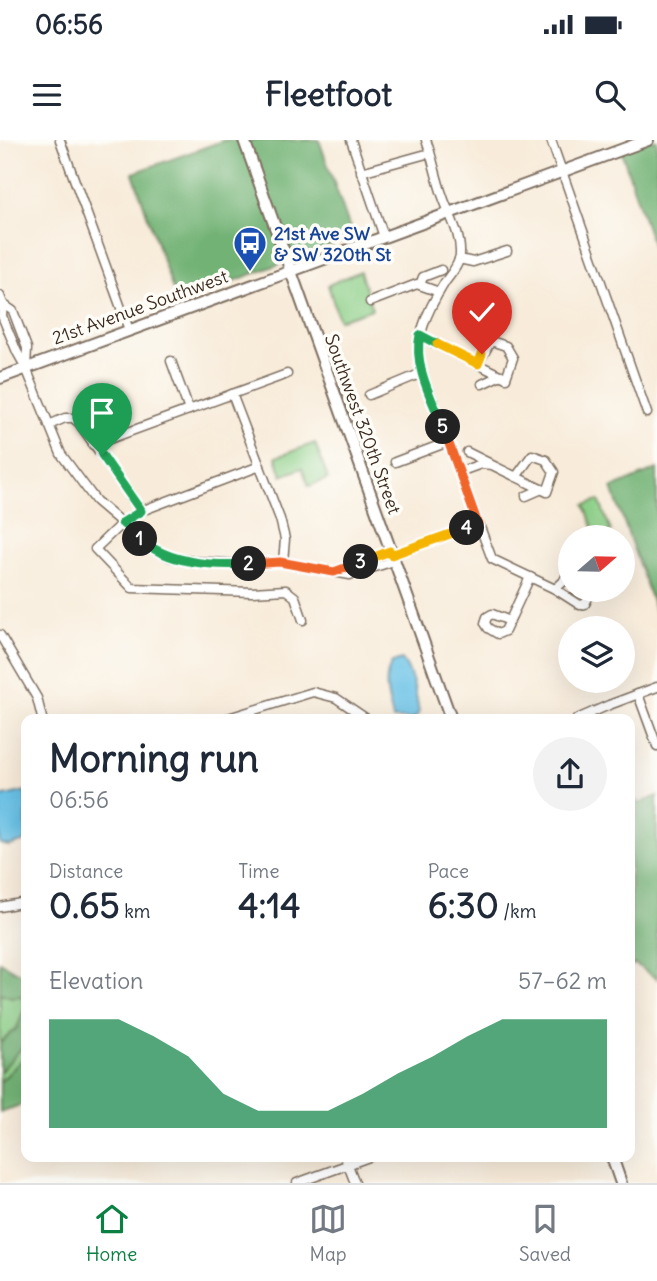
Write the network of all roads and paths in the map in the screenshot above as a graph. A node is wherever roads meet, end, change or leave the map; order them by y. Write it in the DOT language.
graph roads {
  1 [pos="60,140"];
  2 [pos="244,140"];
  3 [pos="351,140"];
  4 [pos="426,140"];
  5 [pos="551,140"];
  6 [pos="648,140"];
  7 [pos="430,153"];
  8 [pos="361,172"];
  9 [pos="563,173"];
  10 [pos="450,213"];
  11 [pos="384,237"];
  12 [pos="507,251"];
  13 [pos="459,259"];
  14 [pos="290,270"];
  15 [pos="441,270"];
  16 [pos="420,285"];
  17 [pos="439,292"];
  18 [pos="1,301"];
  19 [pos="370,302"];
  20 [pos="129,330"];
  21 [pos="420,335"];
  22 [pos="171,361"];
  23 [pos="478,364"];
  24 [pos="26,368"];
  25 [pos="422,373"];
  26 [pos="287,374"];
  27 [pos="501,375"];
  28 [pos="0,377"];
  29 [pos="482,384"];
  30 [pos="232,394"];
  31 [pos="369,395"];
  32 [pos="189,410"];
  33 [pos="648,412"];
  34 [pos="48,425"];
  35 [pos="448,442"];
  36 [pos="93,445"];
  37 [pos="467,452"];
  38 [pos="395,462"];
  39 [pos="492,465"];
  40 [pos="260,466"];
  41 [pos="459,472"];
  42 [pos="516,477"];
  43 [pos="542,489"];
  44 [pos="526,496"];
  45 [pos="141,511"];
  46 [pos="122,523"];
  47 [pos="478,524"];
  48 [pos="392,556"];
  49 [pos="283,562"];
  50 [pos="530,577"];
  51 [pos="558,586"];
  52 [pos="555,589"];
  53 [pos="558,591"];
  54 [pos="303,620"];
  55 [pos="510,621"];
  56 [pos="0,637"];
  57 [pos="657,687"];
  58 [pos="638,694"];
  59 [pos="41,714"];
  60 [pos="240,714"];
  61 [pos="360,714"];
  62 [pos="449,714"];
  63 [pos="589,714"];
  64 [pos="657,746"];
  65 [pos="21,905"];
  66 [pos="0,907"];
  67 [pos="344,1162"];
  68 [pos="346,1162"];
  69 [pos="614,1162"];
  70 [pos="297,1183"];
  71 [pos="355,1183"];
  72 [pos="621,1183"];
  1 -- 20 [label="street"];
  2 -- 14 [label="main road, Southwest 320th Street"];
  3 -- 8 [label="street"];
  4 -- 7 [label="street"];
  5 -- 9 [label="street"];
  6 -- 9 [label="main road, 21st Avenue Southwest"];
  7 -- 8 [label="street"];
  7 -- 10 [label="street"];
  8 -- 11 [label="street"];
  9 -- 10 [label="main road, 21st Avenue Southwest"];
  9 -- 33 [label="street"];
  10 -- 11 [label="main road, 21st Avenue Southwest"];
  10 -- 13 [label="street"];
  11 -- 14 [label="main road, 21st Avenue Southwest"];
  12 -- 13 [label="street"];
  13 -- 17 [label="street"];
  14 -- 20 [label="main road, 21st Avenue Southwest"];
  14 -- 48 [label="main road, Southwest 320th Street"];
  15 -- 16 [label="street"];
  16 -- 17 [label="street"];
  16 -- 19 [label="street"];
  17 -- 21 [label="street"];
  18 -- 24 [label="street"];
  20 -- 24 [label="main road, 21st Avenue Southwest"];
  21 -- 23 [label="street"];
  21 -- 25 [label="street"];
  22 -- 32 [label="street"];
  23 -- 27 [label="street"];
  23 -- 27 [label="street"];
  24 -- 28 [label="main road, 21st Avenue Southwest"];
  24 -- 34 [label="street"];
  25 -- 31 [label="street"];
  25 -- 35 [label="street"];
  26 -- 30 [label="street"];
  27 -- 29 [label="street"];
  30 -- 32 [label="street"];
  30 -- 40 [label="street"];
  32 -- 36 [label="street"];
  34 -- 36 [label="street"];
  34 -- 46 [label="street"];
  35 -- 38 [label="street"];
  35 -- 41 [label="street"];
  36 -- 45 [label="street"];
  37 -- 39 [label="street"];
  39 -- 41 [label="street"];
  39 -- 42 [label="street"];
  40 -- 45 [label="street"];
  40 -- 49 [label="street"];
  41 -- 47 [label="street"];
  42 -- 43 [label="street"];
  42 -- 43 [label="street"];
  43 -- 44 [label="street"];
  45 -- 46 [label="street"];
  46 -- 49 [label="street"];
  46 -- 54 [label="street"];
  47 -- 48 [label="street"];
  47 -- 50 [label="street"];
  48 -- 49 [label="street"];
  48 -- 62 [label="main road, Southwest 320th Street"];
  50 -- 52 [label="street"];
  50 -- 55 [label="street"];
  51 -- 52 [label="street"];
  52 -- 53 [label="street"];
  56 -- 59 [label="street"];
  57 -- 58 [label="street"];
  58 -- 63 [label="street"];
  58 -- 64 [label="street"];
  60 -- 61 [label="street"];
  65 -- 66 [label="street"];
  67 -- 70 [label="street"];
  68 -- 71 [label="street"];
  69 -- 72 [label="main road"];
}
